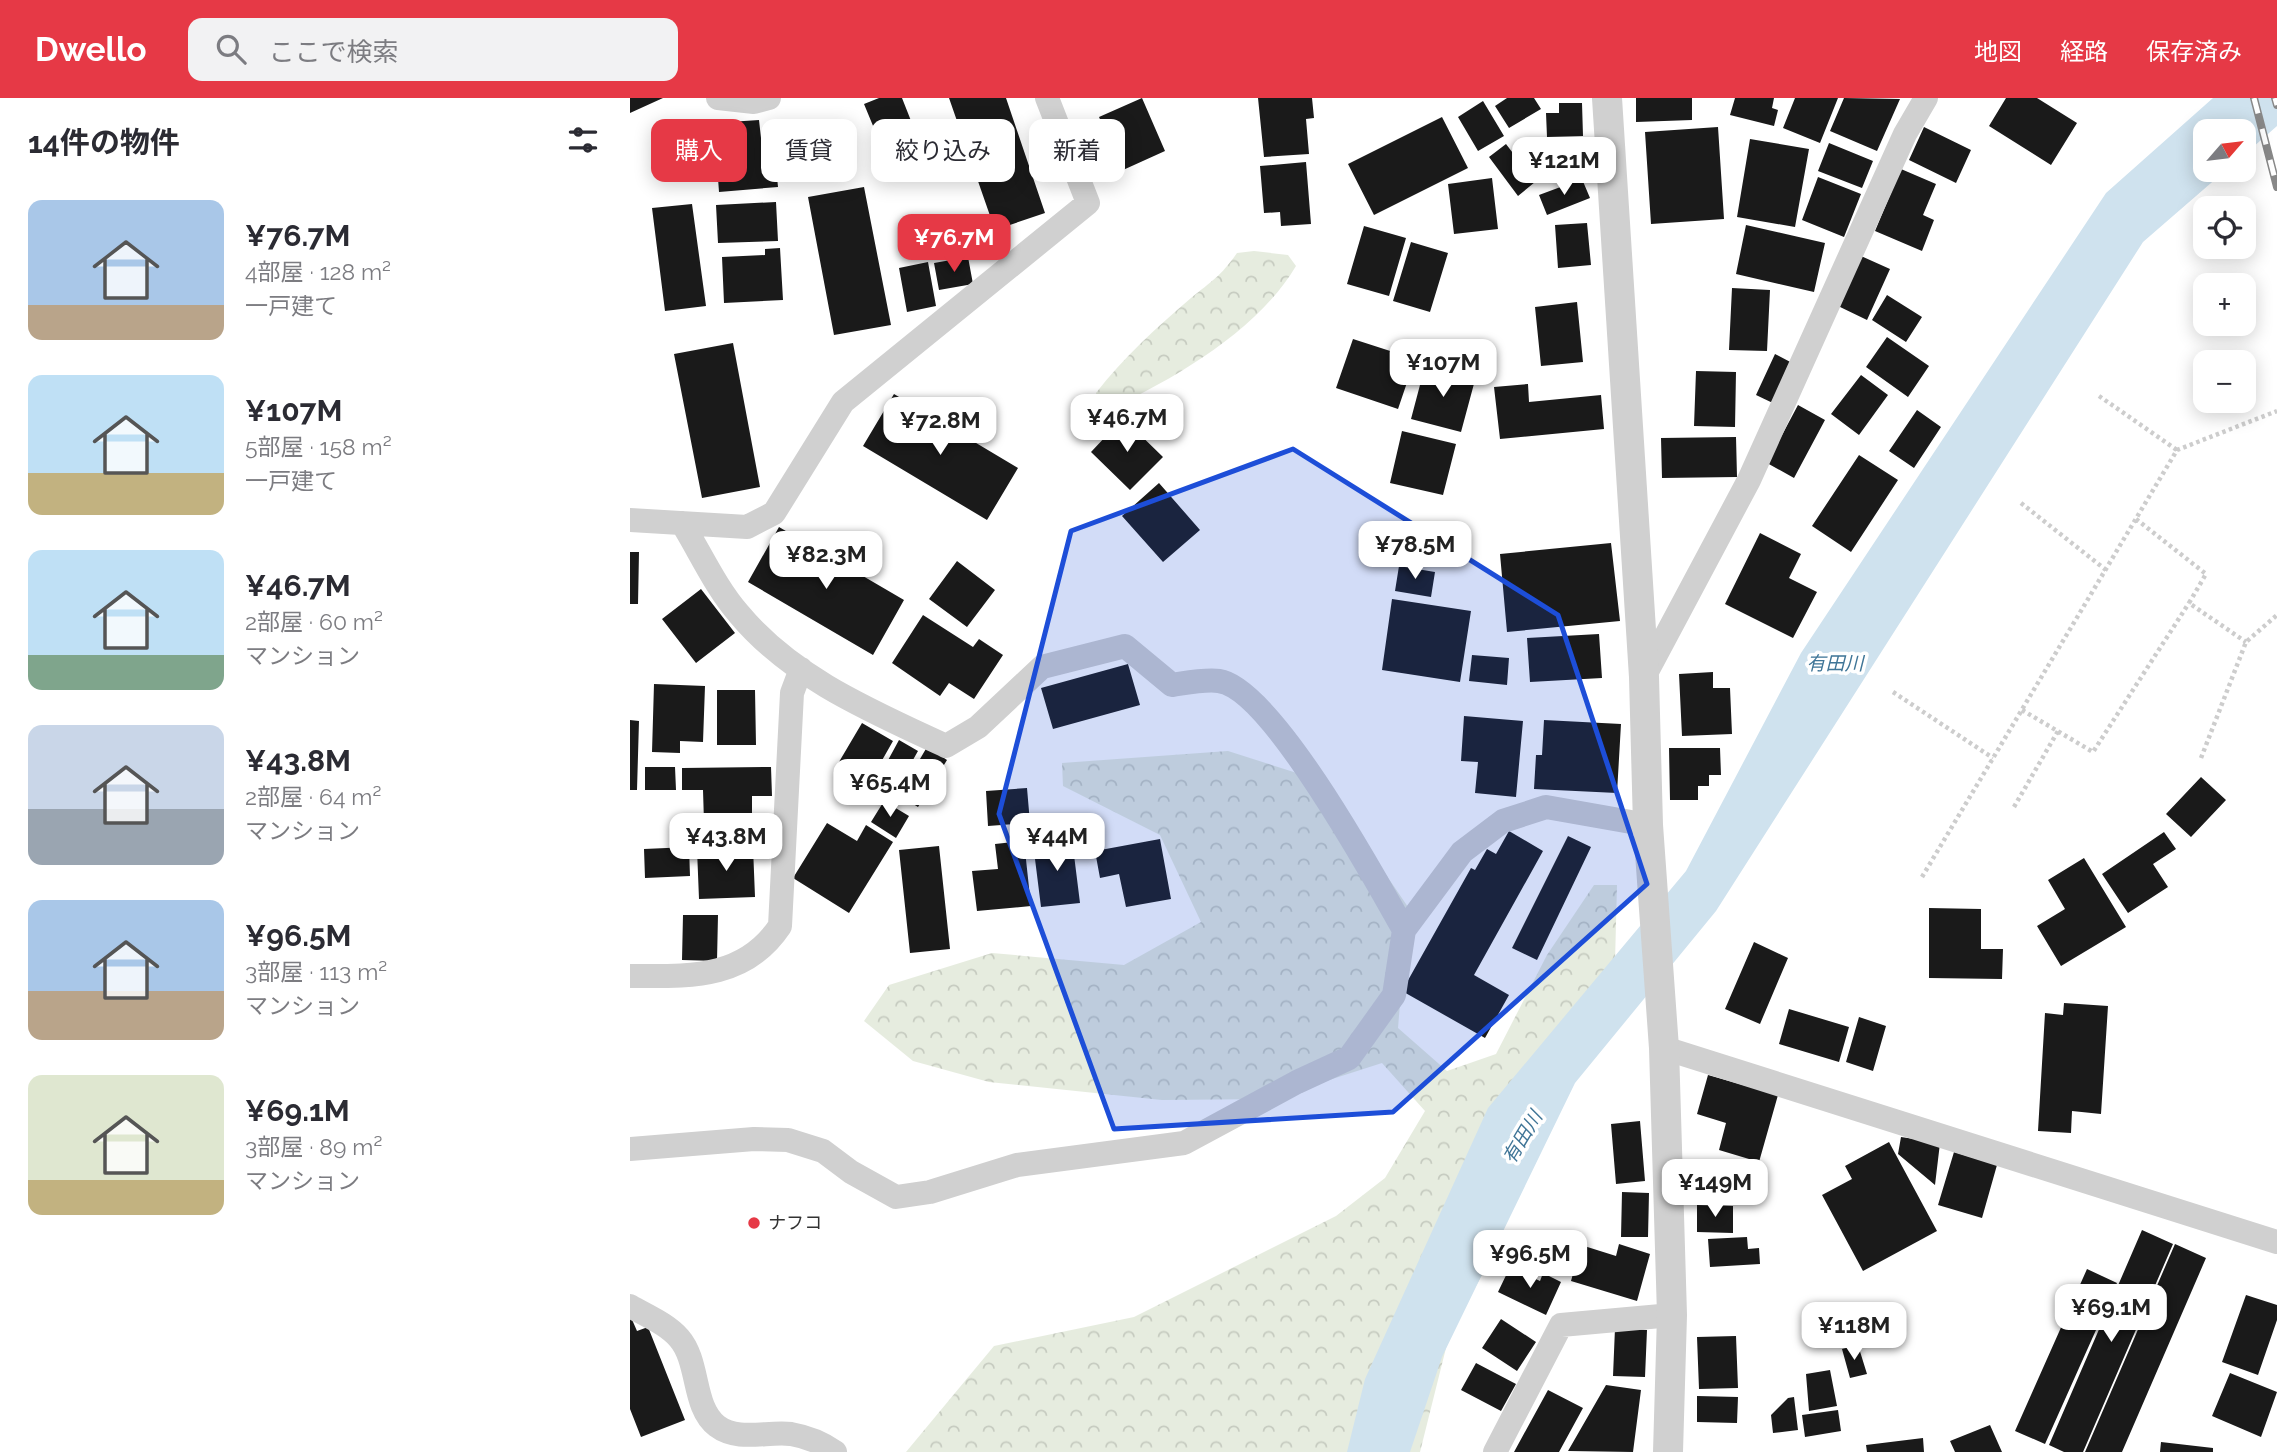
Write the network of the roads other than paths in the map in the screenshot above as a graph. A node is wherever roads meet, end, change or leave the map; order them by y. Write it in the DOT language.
graph roads {
  1 [pos="718,98"];
  2 [pos="769,98"];
  3 [pos="1047,98"];
  4 [pos="1608,98"];
  5 [pos="1926,98"];
  6 [pos="630,520"];
  7 [pos="682,523"];
  8 [pos="801,669"];
  9 [pos="1644,677"];
  10 [pos="1648,825"];
  11 [pos="1404,930"];
  12 [pos="630,976"];
  13 [pos="1664,1048"];
  14 [pos="630,1149"];
  15 [pos="2277,1242"];
  16 [pos="630,1306"];
  17 [pos="1672,1315"];
  18 [pos="835,1452"];
  19 [pos="1495,1452"];
  20 [pos="1668,1452"];
  1 -- 2 [label="street"];
  3 -- 7 [label="street"];
  4 -- 9 [label="street"];
  5 -- 9 [label="street"];
  6 -- 7 [label="street"];
  7 -- 8 [label="street"];
  8 -- 11 [label="street"];
  8 -- 12 [label="street"];
  9 -- 10 [label="street"];
  10 -- 11 [label="street"];
  10 -- 13 [label="street"];
  11 -- 14 [label="street"];
  13 -- 15 [label="street"];
  13 -- 17 [label="street"];
  16 -- 18 [label="street"];
  17 -- 19 [label="street"];
  17 -- 20 [label="street"];
}
